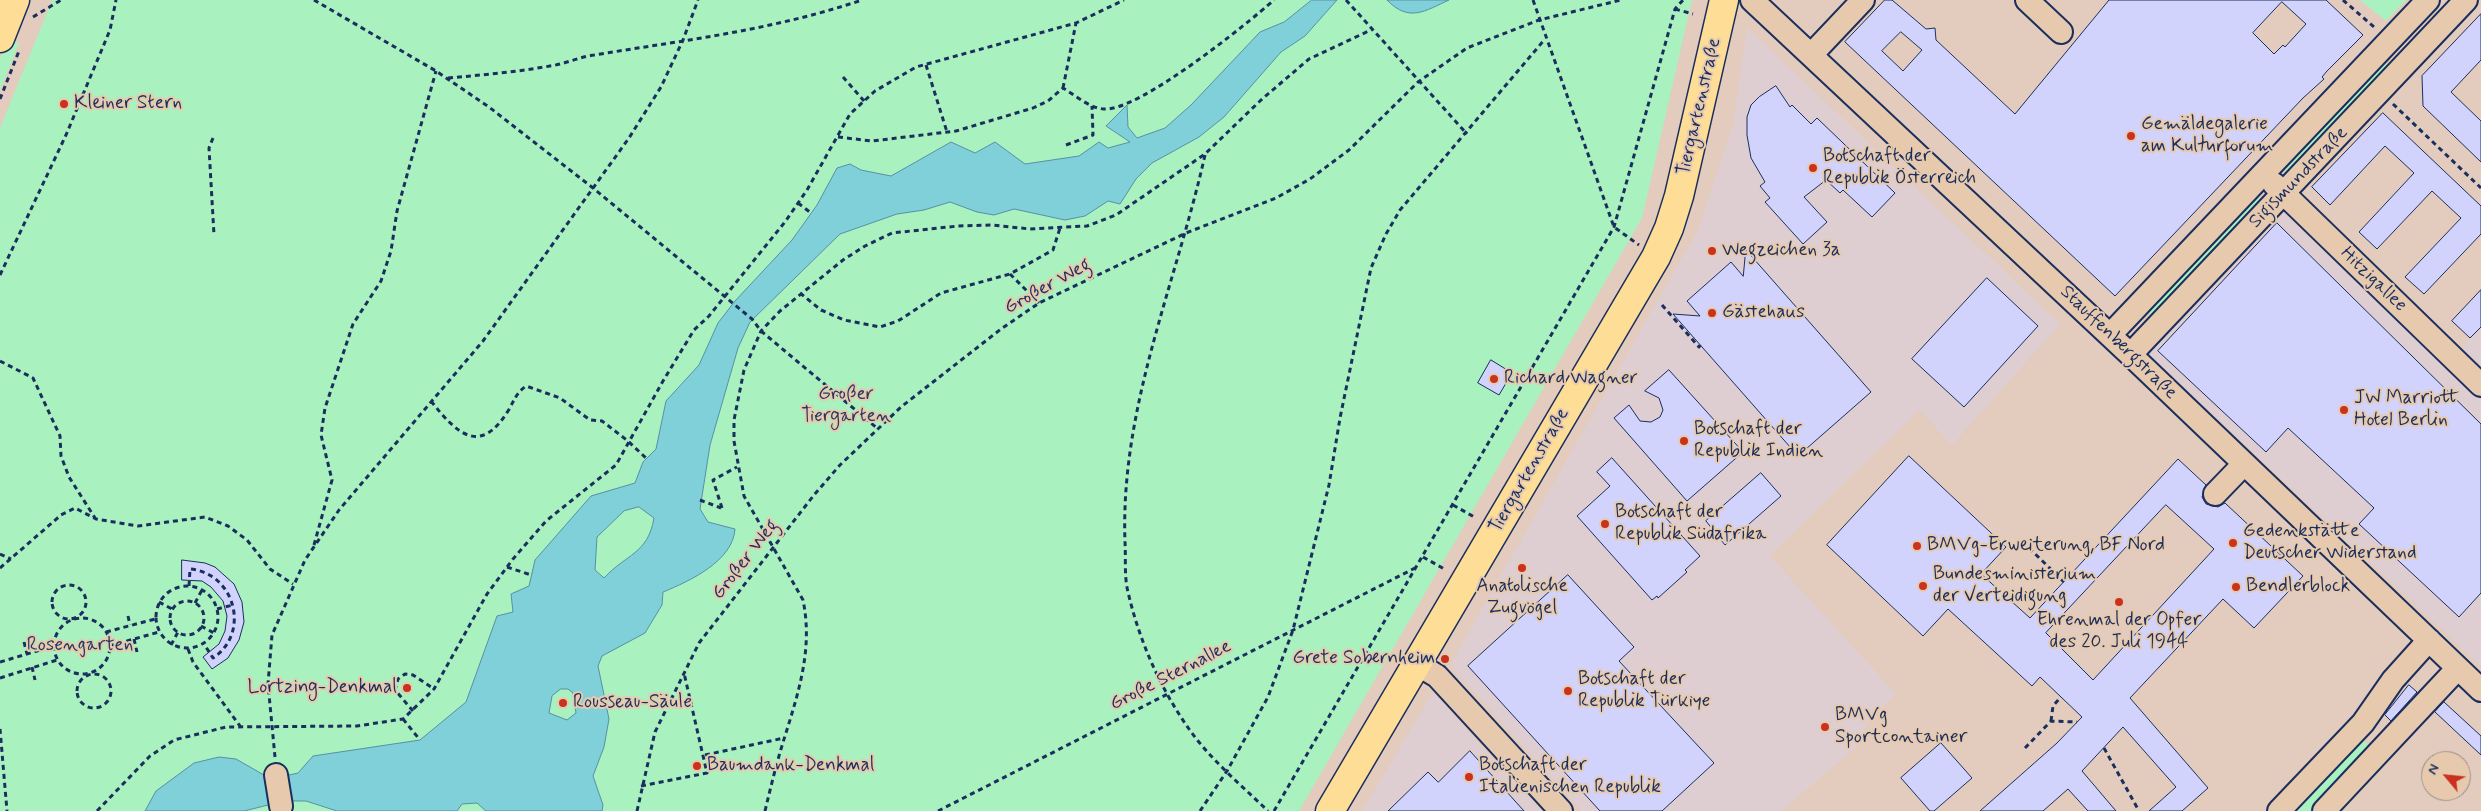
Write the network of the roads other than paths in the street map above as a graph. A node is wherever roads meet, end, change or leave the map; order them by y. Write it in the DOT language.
graph roads {
  1 [pos="1724,0"];
  2 [pos="1752,0"];
  3 [pos="1863,0"];
  4 [pos="2027,0"];
  5 [pos="2428,0"];
  6 [pos="2466,0"];
  7 [pos="24,9"];
  8 [pos="2061,32"];
  9 [pos="0,38"];
  10 [pos="1811,55"];
  11 [pos="2264,175"];
  12 [pos="2284,194"];
  13 [pos="2110,335"];
  14 [pos="2131,354"];
  15 [pos="2478,376"];
  16 [pos="2244,464"];
  17 [pos="2216,494"];
  18 [pos="2429,640"];
  19 [pos="1417,664"];
  20 [pos="2458,668"];
  21 [pos="2481,690"];
  22 [pos="2363,723"];
  23 [pos="2386,744"];
  24 [pos="276,775"];
  25 [pos="281,806"];
  26 [pos="1330,811"];
  27 [pos="1562,811"];
  28 [pos="2279,811"];
  29 [pos="2324,811"];
  1 -- 19 [label="main road, Tiergartenstraße"];
  2 -- 10 [label="street, Stauffenbergstraße"];
  3 -- 10 [label="street"];
  4 -- 8 [label="street"];
  5 -- 11 [label="street, Sigismundstraße"];
  6 -- 12 [label="street, Sigismundstraße"];
  7 -- 9 [label="main road"];
  10 -- 13 [label="street, Stauffenbergstraße"];
  11 -- 12 [label="street, Hitzigallee"];
  11 -- 13 [label="street, Sigismundstraße"];
  12 -- 14 [label="street, Sigismundstraße"];
  12 -- 15 [label="street, Hitzigallee"];
  13 -- 14 [label="street, Stauffenbergstraße"];
  14 -- 16 [label="street, Stauffenbergstraße"];
  16 -- 17 [label="street"];
  16 -- 18 [label="street, Stauffenbergstraße"];
  18 -- 20 [label="street, Stauffenbergstraße"];
  18 -- 22 [label="street"];
  19 -- 26 [label="main road, Tiergartenstraße"];
  19 -- 27 [label="street"];
  20 -- 21 [label="street, Stauffenbergstraße"];
  20 -- 23 [label="street"];
  22 -- 23 [label="street"];
  22 -- 28 [label="street"];
  23 -- 29 [label="street"];
  24 -- 25 [label="street"];
}
